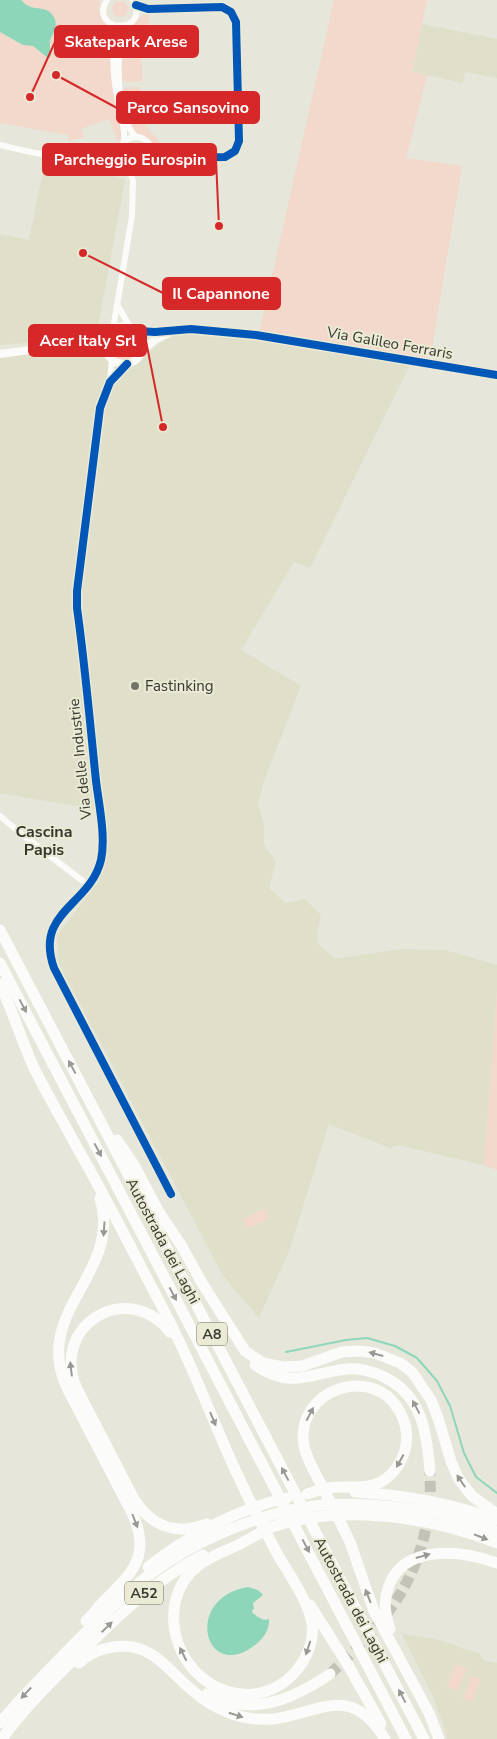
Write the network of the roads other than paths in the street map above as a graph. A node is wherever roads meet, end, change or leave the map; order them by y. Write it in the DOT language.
graph roads {
  1 [pos="106,0"];
  2 [pos="134,2"];
  3 [pos="148,9"];
  4 [pos="136,14"];
  5 [pos="112,24"];
  6 [pos="124,26"];
  7 [pos="136,137"];
  8 [pos="124,142"];
  9 [pos="0,145"];
  10 [pos="120,151"];
  11 [pos="152,152"];
  12 [pos="104,157"];
  13 [pos="161,158"];
  14 [pos="122,160"];
  15 [pos="149,162"];
  16 [pos="129,167"];
  17 [pos="140,168"];
  18 [pos="134,181"];
  19 [pos="117,304"];
  20 [pos="134,329"];
  21 [pos="174,331"];
  22 [pos="110,333"];
  23 [pos="76,344"];
  24 [pos="142,351"];
  25 [pos="106,352"];
  26 [pos="0,354"];
  27 [pos="112,360"];
  28 [pos="127,364"];
  29 [pos="497,375"];
  30 [pos="110,382"];
  31 [pos="0,816"];
  32 [pos="88,885"];
  33 [pos="0,930"];
  34 [pos="0,963"];
  35 [pos="0,984"];
  36 [pos="87,1095"];
  37 [pos="70,1136"];
  38 [pos="171,1194"];
  39 [pos="202,1283"];
  40 [pos="193,1374"];
  41 [pos="430,1471"];
  42 [pos="353,1490"];
  43 [pos="362,1510"];
  44 [pos="234,1514"];
  45 [pos="497,1514"];
  46 [pos="497,1520"];
  47 [pos="497,1532"];
  48 [pos="242,1535"];
  49 [pos="497,1543"];
  50 [pos="497,1563"];
  51 [pos="287,1570"];
  52 [pos="86,1622"];
  53 [pos="168,1667"];
  54 [pos="57,1669"];
  55 [pos="330,1674"];
  56 [pos="414,1686"];
  57 [pos="25,1710"];
  58 [pos="0,1723"];
  59 [pos="2,1739"];
  60 [pos="386,1739"];
  61 [pos="406,1739"];
  62 [pos="424,1739"];
  63 [pos="439,1739"];
  1 -- 5 [label="street"];
  2 -- 3 [label="street"];
  2 -- 4 [label="street"];
  3 -- 4 [label="street"];
  3 -- 13 [label="street"];
  4 -- 6 [label="street"];
  5 -- 6 [label="street"];
  5 -- 8 [label="street"];
  6 -- 7 [label="street"];
  7 -- 8 [label="street"];
  7 -- 11 [label="street"];
  8 -- 10 [label="street"];
  9 -- 12 [label="street"];
  10 -- 12 [label="street"];
  10 -- 14 [label="street"];
  11 -- 13 [label="street"];
  11 -- 15 [label="street"];
  12 -- 14 [label="street"];
  13 -- 15 [label="street"];
  14 -- 16 [label="street"];
  15 -- 17 [label="street"];
  16 -- 17 [label="street"];
  16 -- 18 [label="street"];
  17 -- 18 [label="street"];
  18 -- 19 [label="street"];
  19 -- 20 [label="street"];
  19 -- 22 [label="street"];
  20 -- 21 [label="street, Via Galileo Ferraris"];
  20 -- 22 [label="street"];
  20 -- 24 [label="street"];
  21 -- 24 [label="street"];
  21 -- 29 [label="street, Via Galileo Ferraris"];
  22 -- 23 [label="street"];
  22 -- 25 [label="street"];
  23 -- 25 [label="street"];
  23 -- 26 [label="street"];
  24 -- 28 [label="street"];
  25 -- 27 [label="street"];
  27 -- 28 [label="street"];
  27 -- 30 [label="street, Via delle Industrie"];
  28 -- 30 [label="street, Via delle Industrie"];
  30 -- 32 [label="street, Via delle Industrie"];
  31 -- 32 [label="street"];
  32 -- 38 [label="street, Via delle Industrie"];
  36 -- 33 [label="highway, Autostrada dei Laghi / A8, one-way"];
  34 -- 61 [label="highway, Autostrada dei Laghi / A8, one-way"];
  35 -- 37 [label="highway"];
  36 -- 39 [label="highway"];
  62 -- 36 [label="highway, Autostrada dei Laghi / A8, one-way"];
  37 -- 40 [label="highway"];
  37 -- 52 [label="highway, one-way"];
  41 -- 39 [label="highway, one-way"];
  45 -- 39 [label="highway, one-way"];
  44 -- 40 [label="highway, one-way"];
  40 -- 51 [label="highway, one-way"];
  42 -- 44 [label="highway"];
  42 -- 46 [label="highway"];
  56 -- 42 [label="highway, one-way"];
  43 -- 47 [label="highway, A52"];
  43 -- 48 [label="highway, A52"];
  43 -- 48 [label="highway, A52"];
  43 -- 49 [label="highway, A52, one-way"];
  44 -- 52 [label="highway"];
  51 -- 48 [label="highway, one-way"];
  48 -- 54 [label="highway, A52"];
  56 -- 50 [label="highway, one-way"];
  51 -- 60 [label="highway"];
  52 -- 54 [label="highway"];
  53 -- 55 [label="highway"];
  53 -- 57 [label="highway"];
  53 -- 60 [label="highway, one-way"];
  54 -- 57 [label="highway"];
  54 -- 58 [label="highway, A52, one-way"];
  56 -- 63 [label="highway"];
  57 -- 59 [label="highway"];
}
